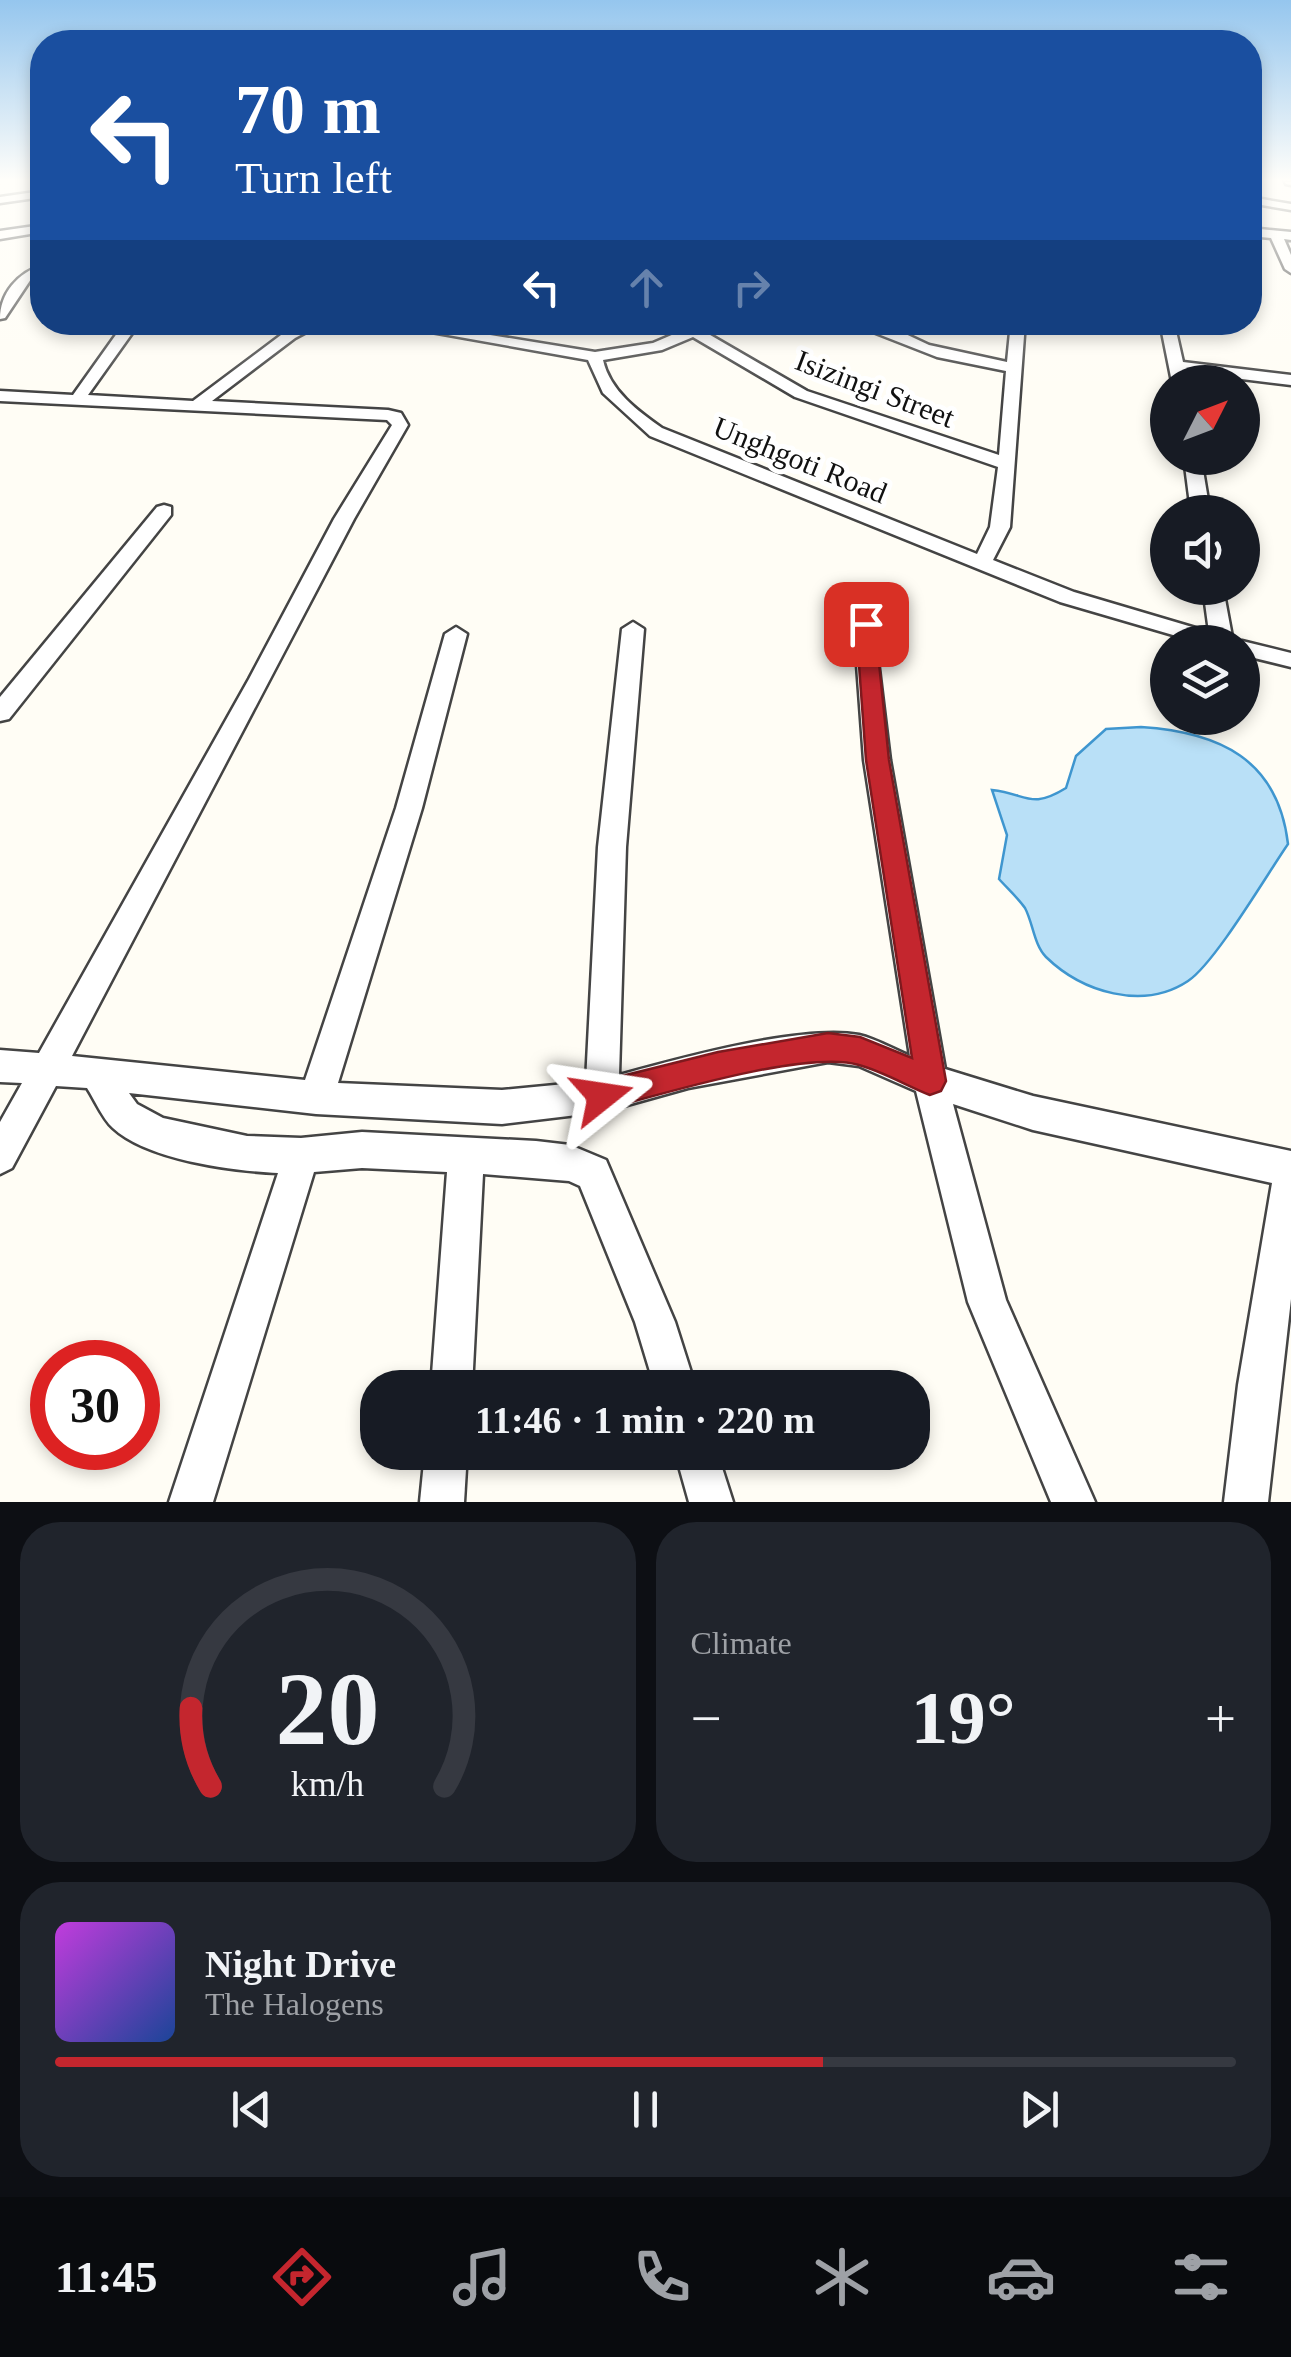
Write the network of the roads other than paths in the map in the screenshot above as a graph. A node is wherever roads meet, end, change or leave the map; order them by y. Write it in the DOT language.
graph roads {
  1 [pos="30,274"];
  2 [pos="0,315"];
  3 [pos="124,335"];
  4 [pos="290,335"];
  5 [pos="461,335"];
  6 [pos="691,335"];
  7 [pos="702,335"];
  8 [pos="898,335"];
  9 [pos="1017,335"];
  10 [pos="1170,335"];
  11 [pos="595,357"];
  12 [pos="1176,365"];
  13 [pos="1016,368"];
  14 [pos="1260,378"];
  15 [pos="1291,380"];
  16 [pos="0,396"];
  17 [pos="77,400"];
  18 [pos="197,405"];
  19 [pos="1007,464"];
  20 [pos="164,511"];
  21 [pos="982,563"];
  22 [pos="866,624"];
  23 [pos="1160,625"];
  24 [pos="633,629"];
  25 [pos="456,634"];
  26 [pos="1260,652"];
  27 [pos="1291,660"];
  28 [pos="0,713"];
  29 [pos="0,1066"];
  30 [pos="48,1070"];
  31 [pos="96,1072"];
  32 [pos="930,1081"];
  33 [pos="602,1096"];
  34 [pos="316,1098"];
  35 [pos="0,1156"];
  36 [pos="301,1156"];
  37 [pos="466,1158"];
  38 [pos="1291,1172"];
  39 [pos="451,1370"];
  40 [pos="670,1370"];
  41 [pos="445,1470"];
  42 [pos="701,1470"];
  43 [pos="191,1502"];
  44 [pos="442,1502"];
  45 [pos="711,1502"];
  46 [pos="1073,1502"];
  47 [pos="1246,1502"];
  1 -- 2 [label="street"];
  3 -- 17 [label="street"];
  4 -- 18 [label="street"];
  5 -- 11 [label="street"];
  6 -- 11 [label="street"];
  7 -- 19 [label="street, Isizingi Street"];
  8 -- 13 [label="street"];
  9 -- 13 [label="street"];
  10 -- 12 [label="street"];
  11 -- 21 [label="street, Unghgoti Road"];
  13 -- 19 [label="street"];
  14 -- 15 [label="street"];
  16 -- 17 [label="street"];
  17 -- 18 [label="street"];
  18 -- 30 [label="street"];
  19 -- 21 [label="street"];
  20 -- 28 [label="street"];
  21 -- 23 [label="street, Unghgoti Road"];
  22 -- 32 [label="street"];
  24 -- 33 [label="street"];
  25 -- 34 [label="street"];
  26 -- 27 [label="street"];
  29 -- 30 [label="street"];
  30 -- 31 [label="street"];
  30 -- 35 [label="street"];
  31 -- 34 [label="street"];
  31 -- 36 [label="street"];
  32 -- 33 [label="street"];
  32 -- 38 [label="street"];
  32 -- 46 [label="street"];
  33 -- 34 [label="street"];
  36 -- 37 [label="street"];
  36 -- 43 [label="street"];
  37 -- 39 [label="street"];
  37 -- 40 [label="street"];
  38 -- 47 [label="street"];
  41 -- 44 [label="street"];
  42 -- 45 [label="street"];
}
